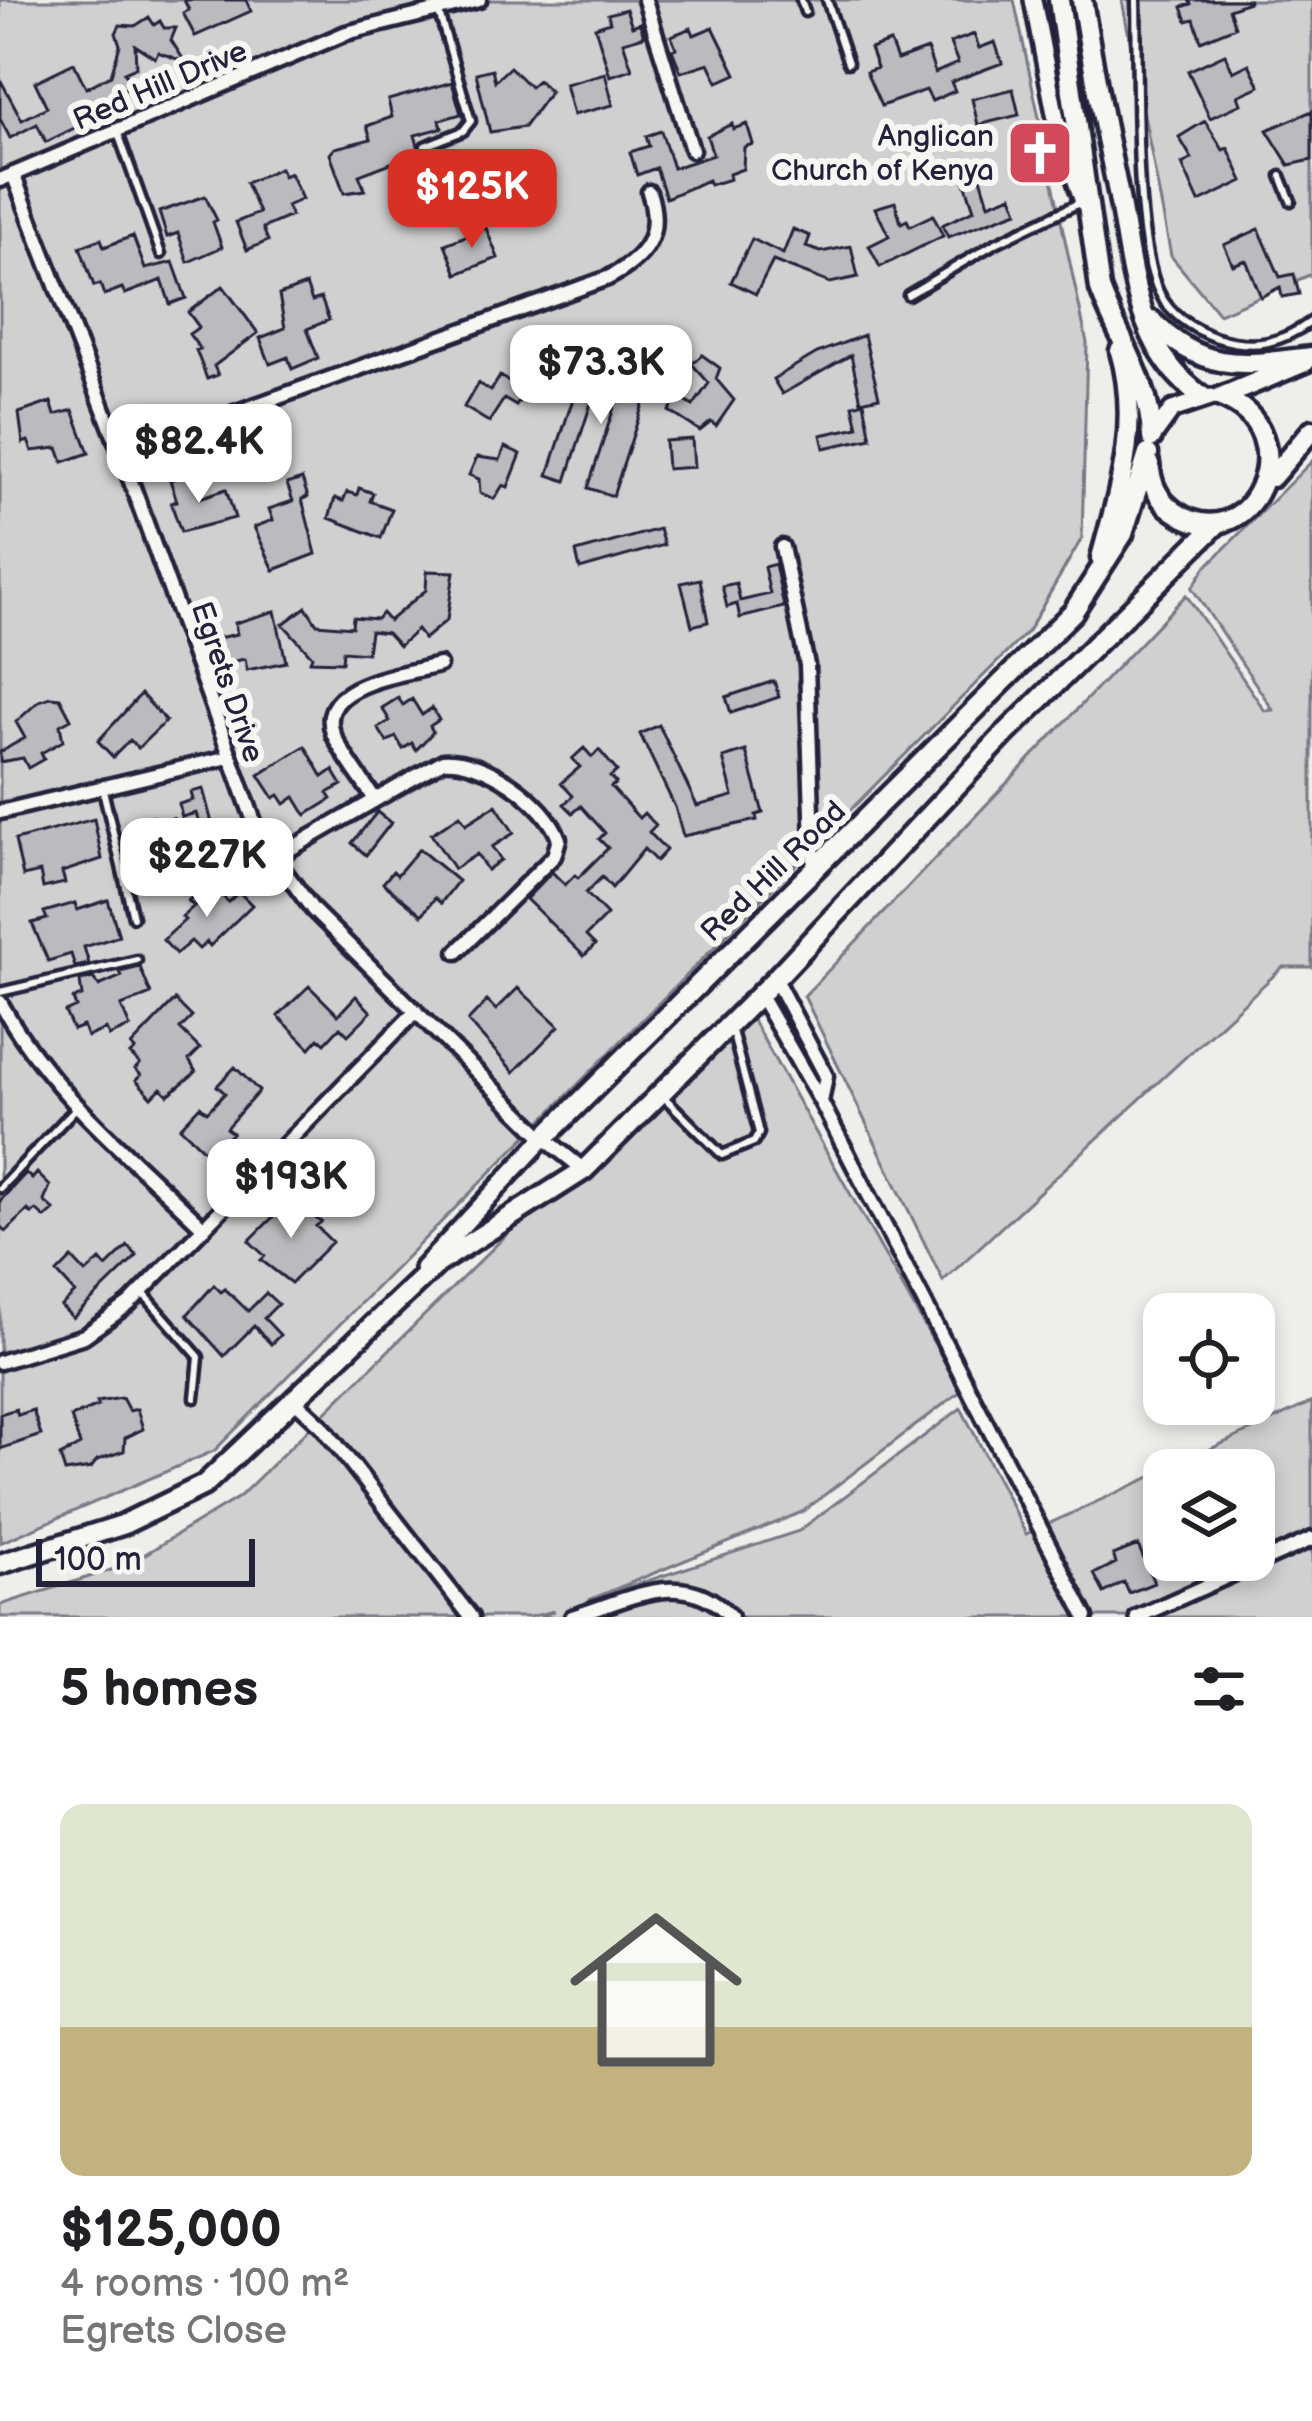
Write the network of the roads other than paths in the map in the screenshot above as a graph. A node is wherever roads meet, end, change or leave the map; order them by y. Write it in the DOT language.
graph roads {
  1 [pos="479,0"];
  2 [pos="645,0"];
  3 [pos="801,0"];
  4 [pos="826,0"];
  5 [pos="1033,0"];
  6 [pos="1059,0"];
  7 [pos="1082,0"];
  8 [pos="1136,0"];
  9 [pos="438,10"];
  10 [pos="805,12"];
  11 [pos="848,63"];
  12 [pos="117,130"];
  13 [pos="425,146"];
  14 [pos="692,150"];
  15 [pos="1281,176"];
  16 [pos="7,177"];
  17 [pos="649,192"];
  18 [pos="1082,201"];
  19 [pos="1291,201"];
  20 [pos="1090,234"];
  21 [pos="160,254"];
  22 [pos="908,295"];
  23 [pos="1140,308"];
  24 [pos="1312,321"];
  25 [pos="1115,330"];
  26 [pos="1312,357"];
  27 [pos="1212,397"];
  28 [pos="1312,430"];
  29 [pos="1150,446"];
  30 [pos="122,454"];
  31 [pos="1271,479"];
  32 [pos="1218,523"];
  33 [pos="782,548"];
  34 [pos="1096,580"];
  35 [pos="439,664"];
  36 [pos="229,757"];
  37 [pos="102,787"];
  38 [pos="374,798"];
  39 [pos="0,812"];
  40 [pos="273,859"];
  41 [pos="814,874"];
  42 [pos="133,917"];
  43 [pos="457,952"];
  44 [pos="137,960"];
  45 [pos="775,979"];
  46 [pos="0,992"];
  47 [pos="759,994"];
  48 [pos="0,1002"];
  49 [pos="416,1011"];
  50 [pos="730,1023"];
  51 [pos="660,1094"];
  52 [pos="821,1102"];
  53 [pos="77,1107"];
  54 [pos="544,1138"];
  55 [pos="584,1170"];
  56 [pos="0,1188"];
  57 [pos="204,1228"];
  58 [pos="141,1291"];
  59 [pos="394,1302"];
  60 [pos="0,1362"];
  61 [pos="195,1397"];
  62 [pos="294,1400"];
  63 [pos="1312,1539"];
  64 [pos="0,1564"];
  65 [pos="471,1617"];
  66 [pos="572,1617"];
  67 [pos="731,1617"];
  68 [pos="1086,1617"];
  69 [pos="1137,1617"];
  1 -- 9 [label="street, Red Hill Drive"];
  2 -- 14 [label="street"];
  3 -- 10 [label="lane"];
  4 -- 11 [label="lane"];
  5 -- 18 [label="street"];
  6 -- 20 [label="main road"];
  7 -- 23 [label="main road"];
  8 -- 24 [label="lane"];
  9 -- 12 [label="street, Red Hill Drive"];
  9 -- 13 [label="lane"];
  12 -- 16 [label="street, Red Hill Drive"];
  12 -- 21 [label="lane"];
  15 -- 19 [label="lane"];
  16 -- 30 [label="street, Egrets Drive"];
  17 -- 30 [label="street"];
  18 -- 20 [label="street"];
  18 -- 22 [label="lane"];
  20 -- 25 [label="main road"];
  23 -- 26 [label="main road"];
  23 -- 27 [label="main road"];
  25 -- 29 [label="main road"];
  25 -- 34 [label="main road"];
  26 -- 27 [label="main road"];
  27 -- 29 [label="street"];
  27 -- 31 [label="main road"];
  28 -- 31 [label="main road"];
  29 -- 32 [label="main road"];
  29 -- 34 [label="main road, Red Hill Road"];
  30 -- 36 [label="street, Egrets Drive"];
  31 -- 32 [label="main road"];
  32 -- 45 [label="main road, Red Hill Road"];
  33 -- 41 [label="street"];
  34 -- 41 [label="main road, Red Hill Road"];
  35 -- 38 [label="street"];
  36 -- 37 [label="street"];
  36 -- 40 [label="street, Egrets Drive"];
  37 -- 39 [label="street"];
  37 -- 42 [label="lane"];
  38 -- 40 [label="street"];
  38 -- 43 [label="street"];
  40 -- 49 [label="street, Egrets Drive"];
  41 -- 54 [label="main road, Red Hill Road"];
  44 -- 46 [label="lane"];
  45 -- 47 [label="main road, Red Hill Road"];
  45 -- 52 [label="street"];
  47 -- 50 [label="main road, Red Hill Road"];
  47 -- 52 [label="street"];
  48 -- 53 [label="street"];
  49 -- 54 [label="street, Egrets Drive"];
  49 -- 57 [label="street"];
  50 -- 51 [label="main road, Red Hill Road"];
  50 -- 51 [label="lane"];
  51 -- 55 [label="main road, Red Hill Road"];
  52 -- 68 [label="street"];
  53 -- 56 [label="lane"];
  53 -- 57 [label="street"];
  54 -- 55 [label="street, Egrets Drive"];
  54 -- 59 [label="street, Red Hill Road"];
  55 -- 59 [label="main road, Red Hill Road"];
  57 -- 58 [label="street"];
  58 -- 60 [label="street"];
  58 -- 61 [label="lane"];
  59 -- 62 [label="main road, Red Hill Road"];
  62 -- 64 [label="main road, Red Hill Road"];
  62 -- 65 [label="street"];
  63 -- 69 [label="street"];
  66 -- 67 [label="street"];
}
